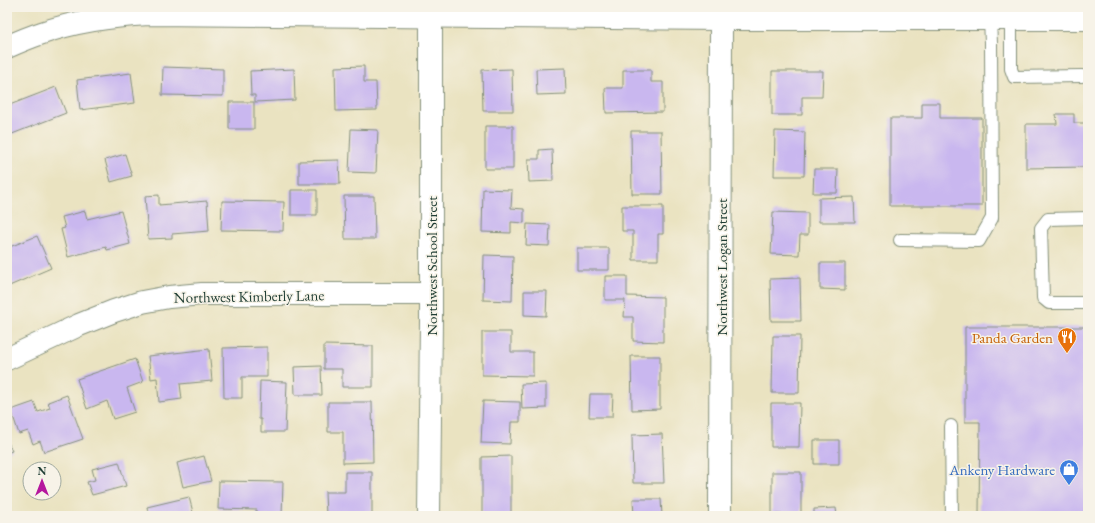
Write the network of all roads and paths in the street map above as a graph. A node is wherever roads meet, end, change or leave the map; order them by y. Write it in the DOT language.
graph roads {
  1 [pos="962,13"];
  2 [pos="431,17"];
  3 [pos="721,19"];
  4 [pos="1000,19"];
  5 [pos="1088,19"];
  6 [pos="7,47"];
  7 [pos="1082,76"];
  8 [pos="1088,218"];
  9 [pos="900,240"];
  10 [pos="431,294"];
  11 [pos="1088,304"];
  12 [pos="7,359"];
  13 [pos="951,426"];
  14 [pos="429,516"];
  15 [pos="720,516"];
  16 [pos="952,516"];
  1 -- 3 [label="street"];
  1 -- 4 [label="street"];
  2 -- 3 [label="street"];
  2 -- 6 [label="street"];
  2 -- 10 [label="street, Northwest School Street"];
  3 -- 15 [label="street, Northwest Logan Street"];
  4 -- 5 [label="street"];
  4 -- 7 [label="lane"];
  4 -- 9 [label="lane"];
  8 -- 11 [label="lane"];
  10 -- 12 [label="street, Northwest Kimberly Lane"];
  10 -- 14 [label="street, Northwest School Street"];
  13 -- 16 [label="lane"];
}
